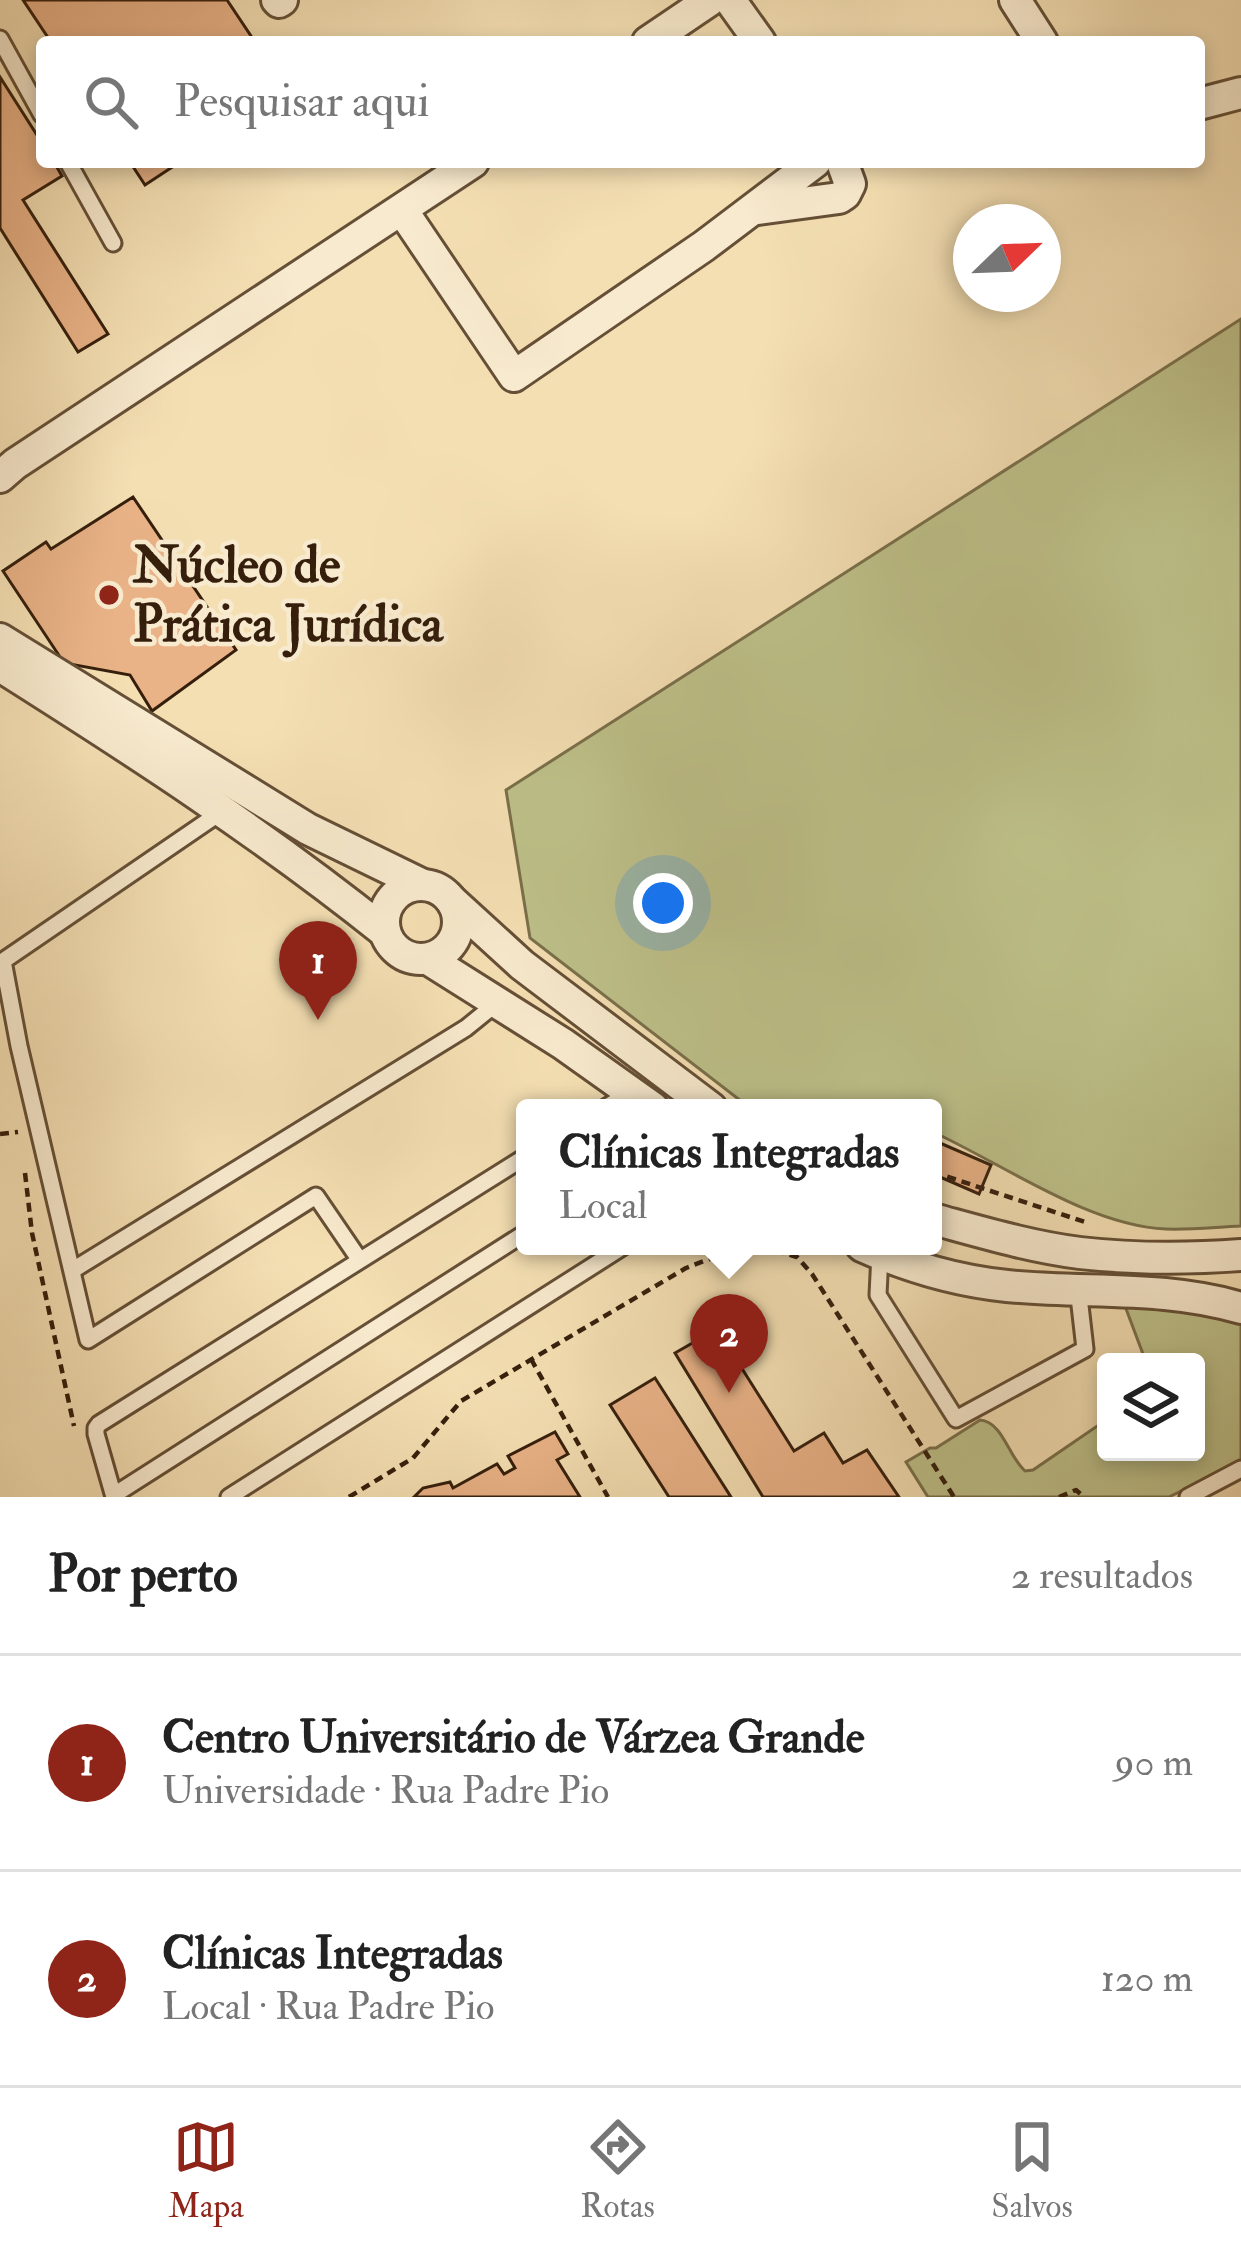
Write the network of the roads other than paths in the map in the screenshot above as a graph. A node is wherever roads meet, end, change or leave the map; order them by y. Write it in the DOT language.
graph roads {
  1 [pos="710,0"];
  2 [pos="730,0"];
  3 [pos="1015,0"];
  4 [pos="657,36"];
  5 [pos="756,36"];
  6 [pos="1038,36"];
  7 [pos="0,39"];
  8 [pos="1241,93"];
  9 [pos="1205,102"];
  10 [pos="36,104"];
  11 [pos="71,168"];
  12 [pos="464,168"];
  13 [pos="807,168"];
  14 [pos="844,168"];
  15 [pos="752,209"];
  16 [pos="402,210"];
  17 [pos="113,243"];
  18 [pos="5,470"];
  19 [pos="0,639"];
  20 [pos="0,666"];
  21 [pos="223,810"];
  22 [pos="423,885"];
  23 [pos="453,902"];
  24 [pos="386,932"];
  25 [pos="428,959"];
  26 [pos="498,1002"];
  27 [pos="642,1099"];
  28 [pos="699,1099"];
  29 [pos="516,1163"];
  30 [pos="942,1222"];
  31 [pos="516,1239"];
  32 [pos="610,1255"];
  33 [pos="873,1255"];
  34 [pos="887,1255"];
  35 [pos="1241,1255"];
  36 [pos="359,1259"];
  37 [pos="73,1270"];
  38 [pos="1078,1288"];
  39 [pos="1241,1308"];
  40 [pos="1241,1469"];
  41 [pos="114,1496"];
  42 [pos="229,1497"];
  43 [pos="1188,1497"];
  1 -- 4 [label="street"];
  2 -- 5 [label="street"];
  3 -- 6 [label="street"];
  7 -- 10 [label="lane"];
  8 -- 9 [label="street"];
  11 -- 17 [label="lane"];
  12 -- 16 [label="street"];
  13 -- 15 [label="street"];
  14 -- 15 [label="street"];
  15 -- 16 [label="street"];
  16 -- 18 [label="street"];
  19 -- 22 [label="street"];
  20 -- 21 [label="street"];
  21 -- 24 [label="street"];
  21 -- 37 [label="lane"];
  22 -- 23 [label="street"];
  22 -- 24 [label="street"];
  23 -- 25 [label="street"];
  23 -- 28 [label="street"];
  24 -- 25 [label="street"];
  25 -- 26 [label="street"];
  26 -- 27 [label="street"];
  26 -- 37 [label="lane"];
  29 -- 36 [label="lane"];
  30 -- 35 [label="street"];
  31 -- 41 [label="lane"];
  32 -- 42 [label="lane"];
  33 -- 38 [label="lane"];
  34 -- 38 [label="street"];
  36 -- 37 [label="lane"];
  36 -- 41 [label="lane"];
  38 -- 39 [label="street"];
  40 -- 43 [label="lane"];
}
